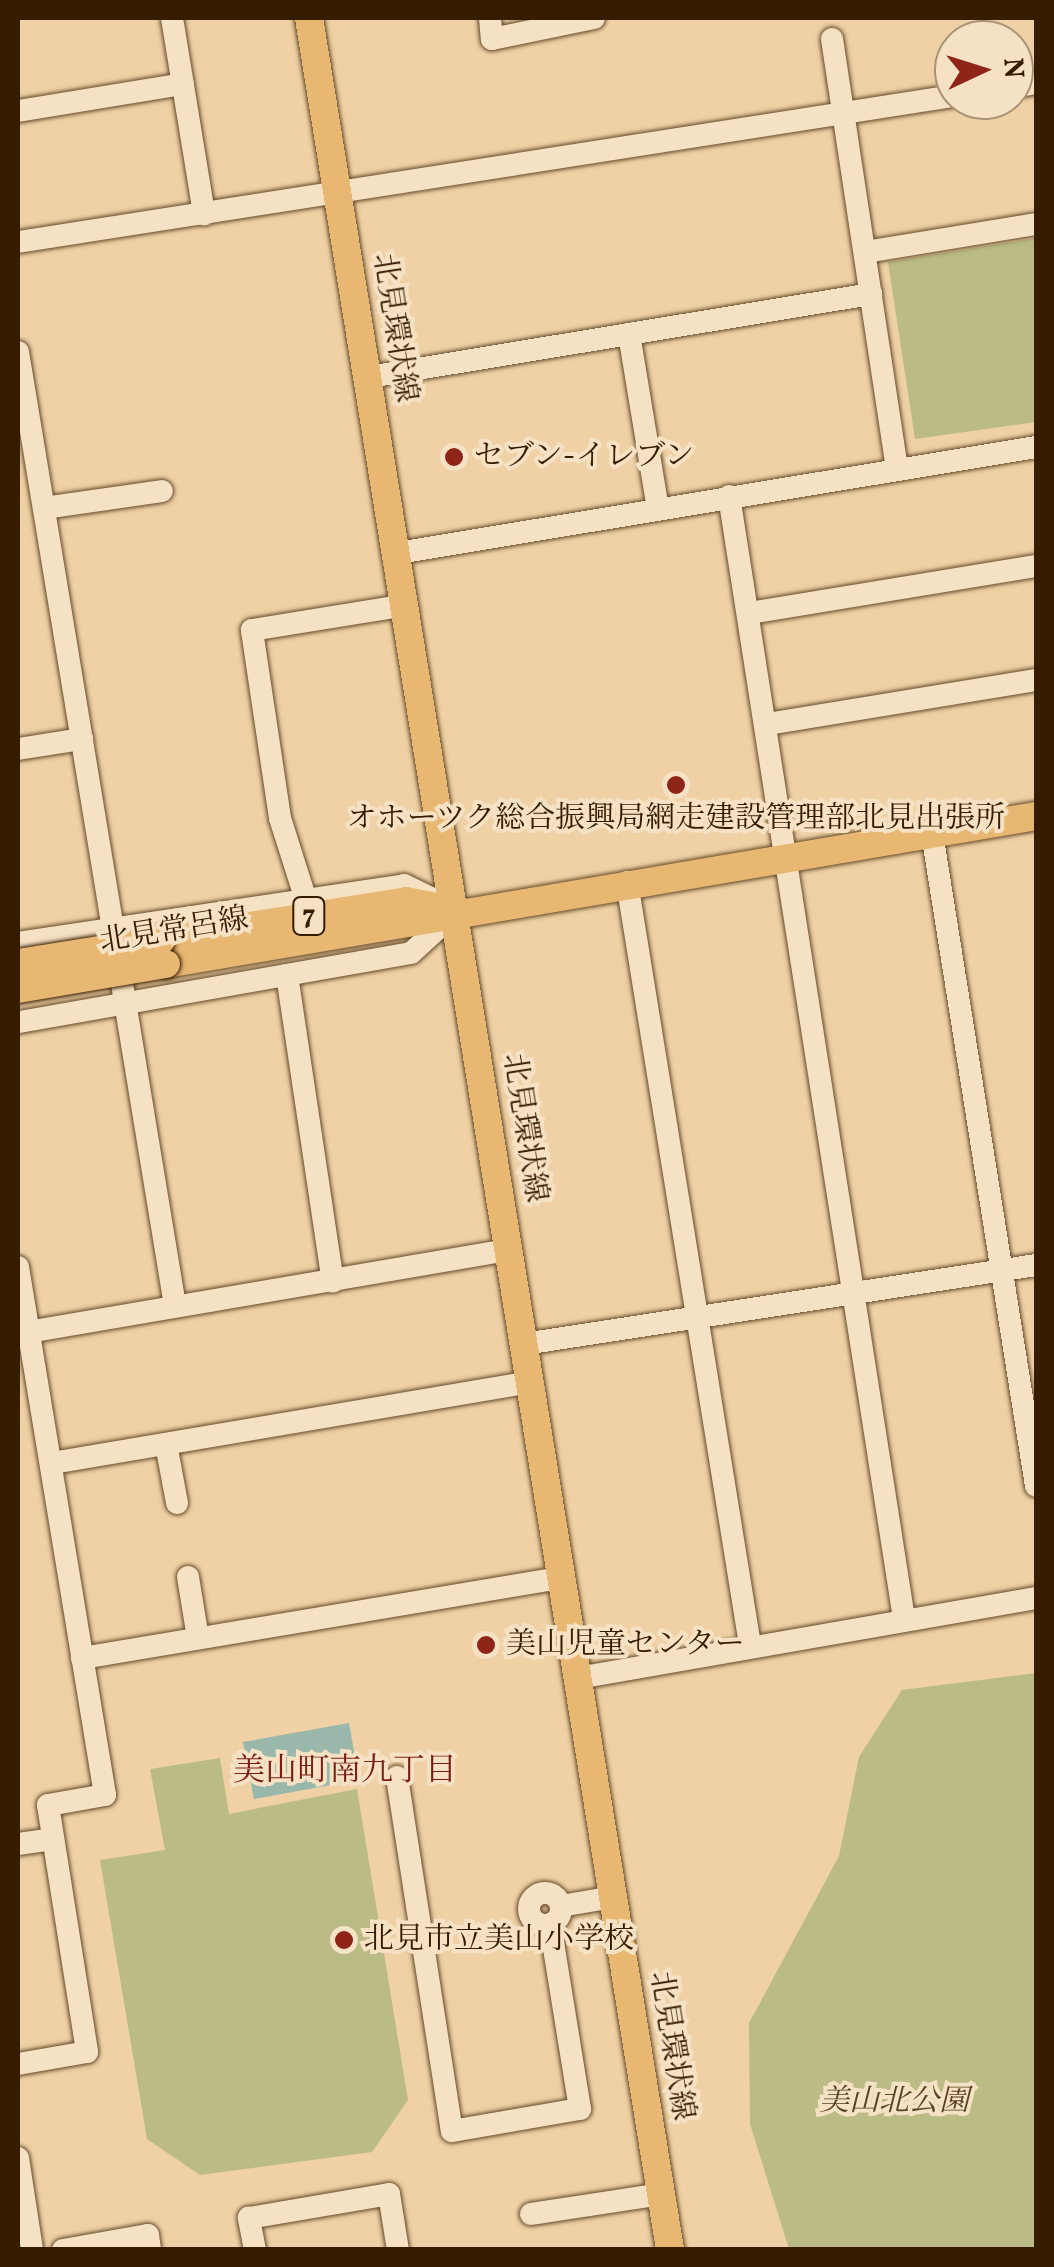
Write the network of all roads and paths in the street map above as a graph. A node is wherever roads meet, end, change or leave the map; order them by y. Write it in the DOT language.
graph roads {
  1 [pos="172,18"];
  2 [pos="309,18"];
  3 [pos="490,18"];
  4 [pos="594,18"];
  5 [pos="832,39"];
  6 [pos="182,84"];
  7 [pos="934,99"];
  8 [pos="18,111"];
  9 [pos="843,114"];
  10 [pos="339,194"];
  11 [pos="204,214"];
  12 [pos="1036,224"];
  13 [pos="18,242"];
  14 [pos="865,252"];
  15 [pos="871,294"];
  16 [pos="630,334"];
  17 [pos="18,352"];
  18 [pos="369,377"];
  19 [pos="1036,448"];
  20 [pos="897,468"];
  21 [pos="162,491"];
  22 [pos="729,496"];
  23 [pos="44,508"];
  24 [pos="658,509"];
  25 [pos="398,553"];
  26 [pos="1036,566"];
  27 [pos="406,604"];
  28 [pos="749,613"];
  29 [pos="1036,680"];
  30 [pos="767,724"];
  31 [pos="82,739"];
  32 [pos="18,749"];
  33 [pos="1036,816"];
  34 [pos="932,833"];
  35 [pos="784,857"];
  36 [pos="628,882"];
  37 [pos="305,897"];
  38 [pos="457,911"];
  39 [pos="112,927"];
  40 [pos="18,943"];
  41 [pos="164,952"];
  42 [pos="18,963"];
  43 [pos="287,975"];
  44 [pos="18,988"];
  45 [pos="126,1004"];
  46 [pos="18,1022"];
  47 [pos="510,1250"];
  48 [pos="1036,1265"];
  49 [pos="18,1267"];
  50 [pos="1002,1271"];
  51 [pos="333,1282"];
  52 [pos="848,1296"];
  53 [pos="175,1306"];
  54 [pos="698,1318"];
  55 [pos="28,1332"];
  56 [pos="524,1344"];
  57 [pos="531,1382"];
  58 [pos="166,1444"];
  59 [pos="52,1463"];
  60 [pos="1036,1486"];
  61 [pos="177,1503"];
  62 [pos="188,1577"];
  63 [pos="561,1578"];
  64 [pos="1036,1598"];
  65 [pos="904,1619"];
  66 [pos="198,1638"];
  67 [pos="750,1645"];
  68 [pos="82,1658"];
  69 [pos="578,1678"];
  70 [pos="397,1777"];
  71 [pos="53,1839"];
  72 [pos="18,1844"];
  73 [pos="613,1897"];
  74 [pos="18,2064"];
  75 [pos="18,2158"];
  76 [pos="662,2194"];
  77 [pos="21,2197"];
  78 [pos="530,2214"];
  79 [pos="32,2250"];
  80 [pos="63,2250"];
  81 [pos="150,2250"];
  82 [pos="255,2250"];
  83 [pos="398,2250"];
  84 [pos="670,2250"];
  1 -- 6 [label="street"];
  2 -- 10 [label="main road, 北見環状線"];
  3 -- 4 [label="street"];
  5 -- 9 [label="street"];
  6 -- 8 [label="street"];
  6 -- 11 [label="street"];
  7 -- 9 [label="street"];
  9 -- 10 [label="street"];
  9 -- 14 [label="street"];
  10 -- 11 [label="street"];
  10 -- 18 [label="main road, 北見環状線"];
  11 -- 13 [label="street"];
  12 -- 14 [label="street"];
  14 -- 15 [label="street"];
  15 -- 16 [label="street"];
  15 -- 20 [label="street"];
  16 -- 18 [label="street"];
  16 -- 24 [label="street"];
  17 -- 23 [label="street"];
  18 -- 25 [label="main road, 北見環状線"];
  19 -- 20 [label="street"];
  20 -- 22 [label="street"];
  21 -- 23 [label="street"];
  22 -- 24 [label="street"];
  22 -- 28 [label="street"];
  23 -- 31 [label="street"];
  24 -- 25 [label="street"];
  25 -- 27 [label="main road, 北見環状線"];
  26 -- 28 [label="street"];
  27 -- 37 [label="street"];
  27 -- 38 [label="main road, 北見環状線"];
  28 -- 30 [label="street"];
  29 -- 30 [label="street"];
  30 -- 35 [label="street"];
  31 -- 32 [label="street"];
  31 -- 39 [label="street"];
  33 -- 34 [label="main road, 北見常呂線 / 7"];
  34 -- 35 [label="main road, 北見常呂線 / 7"];
  34 -- 50 [label="street"];
  35 -- 36 [label="main road, 北見常呂線 / 7"];
  35 -- 52 [label="street"];
  36 -- 38 [label="main road, 北見常呂線 / 7"];
  36 -- 54 [label="street"];
  37 -- 38 [label="street"];
  37 -- 39 [label="street"];
  38 -- 41 [label="main road, 北見常呂線 / 7"];
  38 -- 43 [label="street"];
  38 -- 47 [label="main road, 北見環状線"];
  39 -- 40 [label="street"];
  39 -- 45 [label="street"];
  41 -- 42 [label="main road, 北見常呂線 / 7, bridge"];
  41 -- 44 [label="main road, 北見常呂線 / 7, bridge"];
  43 -- 45 [label="street"];
  43 -- 51 [label="street"];
  45 -- 46 [label="street"];
  45 -- 53 [label="street"];
  47 -- 51 [label="street"];
  47 -- 56 [label="main road, 北見環状線"];
  48 -- 50 [label="street"];
  49 -- 55 [label="street"];
  50 -- 52 [label="street"];
  50 -- 60 [label="street"];
  51 -- 53 [label="street"];
  52 -- 54 [label="street"];
  52 -- 65 [label="street"];
  53 -- 55 [label="street"];
  54 -- 56 [label="street"];
  54 -- 67 [label="street"];
  55 -- 59 [label="street"];
  56 -- 57 [label="main road, 北見環状線"];
  57 -- 58 [label="street"];
  57 -- 63 [label="main road, 北見環状線"];
  58 -- 59 [label="street"];
  58 -- 61 [label="street"];
  59 -- 68 [label="street"];
  62 -- 66 [label="street"];
  63 -- 66 [label="street"];
  63 -- 69 [label="main road, 北見環状線"];
  64 -- 65 [label="street"];
  65 -- 67 [label="street"];
  66 -- 68 [label="street"];
  67 -- 69 [label="street"];
  68 -- 71 [label="street"];
  69 -- 73 [label="main road, 北見環状線"];
  70 -- 73 [label="street"];
  71 -- 72 [label="street"];
  71 -- 74 [label="street"];
  73 -- 76 [label="main road, 北見環状線"];
  75 -- 77 [label="street"];
  76 -- 78 [label="street"];
  76 -- 84 [label="main road, 北見環状線"];
  77 -- 79 [label="street"];
  80 -- 81 [label="street"];
  82 -- 83 [label="street"];
}
